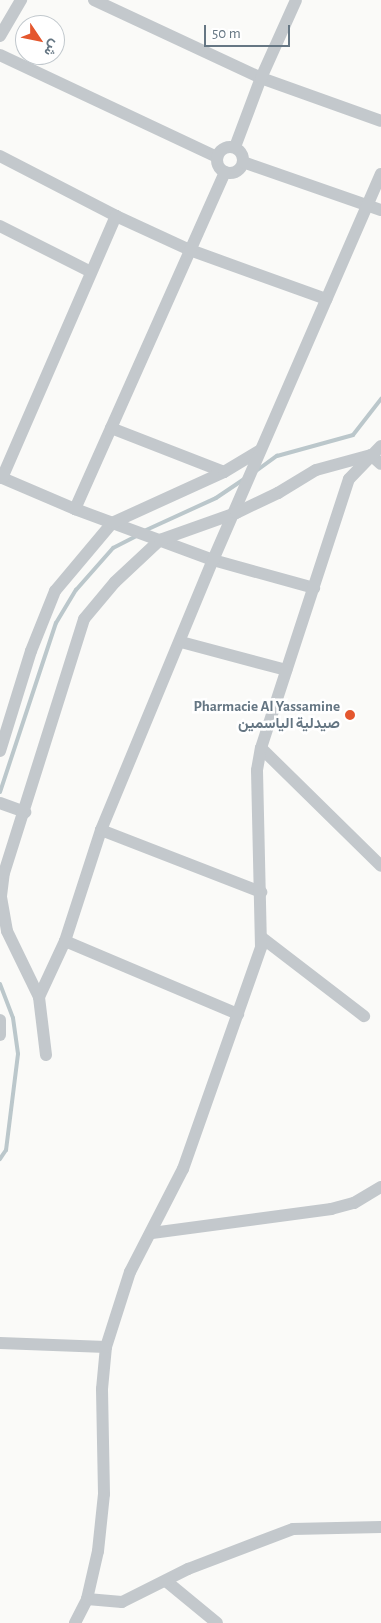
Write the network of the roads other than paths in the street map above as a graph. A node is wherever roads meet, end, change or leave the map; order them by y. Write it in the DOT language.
graph roads {
  1 [pos="21,0"];
  2 [pos="94,0"];
  3 [pos="296,0"];
  4 [pos="0,36"];
  5 [pos="0,56"];
  6 [pos="261,78"];
  7 [pos="381,121"];
  8 [pos="235,147"];
  9 [pos="0,156"];
  10 [pos="217,157"];
  11 [pos="243,162"];
  12 [pos="226,172"];
  13 [pos="381,174"];
  14 [pos="367,208"];
  15 [pos="381,210"];
  16 [pos="116,216"];
  17 [pos="0,226"];
  18 [pos="190,250"];
  19 [pos="91,272"];
  20 [pos="326,299"];
  21 [pos="111,428"];
  22 [pos="381,446"];
  23 [pos="259,451"];
  24 [pos="371,455"];
  25 [pos="381,464"];
  26 [pos="224,472"];
  27 [pos="1,477"];
  28 [pos="76,509"];
  29 [pos="236,513"];
  30 [pos="117,524"];
  31 [pos="155,539"];
  32 [pos="213,560"];
  33 [pos="314,588"];
  34 [pos="181,642"];
  35 [pos="286,670"];
  36 [pos="261,748"];
  37 [pos="0,751"];
  38 [pos="6,805"];
  39 [pos="25,812"];
  40 [pos="101,830"];
  41 [pos="381,866"];
  42 [pos="261,892"];
  43 [pos="261,937"];
  44 [pos="65,941"];
  45 [pos="39,997"];
  46 [pos="238,1014"];
  47 [pos="364,1016"];
  48 [pos="0,1020"];
  49 [pos="0,1035"];
  50 [pos="46,1055"];
  51 [pos="381,1186"];
  52 [pos="152,1232"];
  53 [pos="0,1343"];
  54 [pos="106,1347"];
  55 [pos="381,1527"];
  56 [pos="166,1581"];
  57 [pos="87,1599"];
  58 [pos="75,1623"];
  59 [pos="217,1623"];
  1 -- 4 [label="street"];
  2 -- 6 [label="street"];
  3 -- 6 [label="street"];
  5 -- 10 [label="street"];
  6 -- 7 [label="street"];
  6 -- 8 [label="street"];
  8 -- 10 [label="street"];
  8 -- 11 [label="street"];
  9 -- 16 [label="street"];
  10 -- 12 [label="street"];
  11 -- 12 [label="street"];
  11 -- 14 [label="street"];
  12 -- 18 [label="street"];
  13 -- 14 [label="street"];
  14 -- 15 [label="street"];
  14 -- 20 [label="street"];
  16 -- 18 [label="street"];
  16 -- 19 [label="street"];
  17 -- 19 [label="street"];
  18 -- 20 [label="street"];
  18 -- 21 [label="street"];
  19 -- 27 [label="street"];
  20 -- 23 [label="street"];
  21 -- 26 [label="street"];
  21 -- 28 [label="street"];
  22 -- 24 [label="street"];
  23 -- 26 [label="street"];
  23 -- 29 [label="street"];
  24 -- 25 [label="street"];
  24 -- 29 [label="street"];
  24 -- 33 [label="street"];
  26 -- 30 [label="street"];
  27 -- 28 [label="street"];
  28 -- 30 [label="street"];
  29 -- 31 [label="street"];
  29 -- 32 [label="street"];
  30 -- 31 [label="street"];
  30 -- 37 [label="street"];
  31 -- 32 [label="street"];
  31 -- 39 [label="street"];
  32 -- 33 [label="street"];
  32 -- 34 [label="street"];
  33 -- 35 [label="street"];
  34 -- 35 [label="street"];
  34 -- 40 [label="street"];
  35 -- 36 [label="street"];
  36 -- 41 [label="street"];
  36 -- 42 [label="street"];
  38 -- 39 [label="street"];
  39 -- 45 [label="street"];
  40 -- 42 [label="street"];
  40 -- 44 [label="street"];
  42 -- 43 [label="street"];
  43 -- 46 [label="street"];
  43 -- 47 [label="street"];
  44 -- 45 [label="street"];
  44 -- 46 [label="street"];
  45 -- 50 [label="street"];
  46 -- 52 [label="street"];
  48 -- 49 [label="street"];
  51 -- 52 [label="street"];
  52 -- 54 [label="street"];
  53 -- 54 [label="street"];
  54 -- 57 [label="street"];
  55 -- 56 [label="street"];
  56 -- 57 [label="street"];
  56 -- 59 [label="street"];
  57 -- 58 [label="street"];
}
